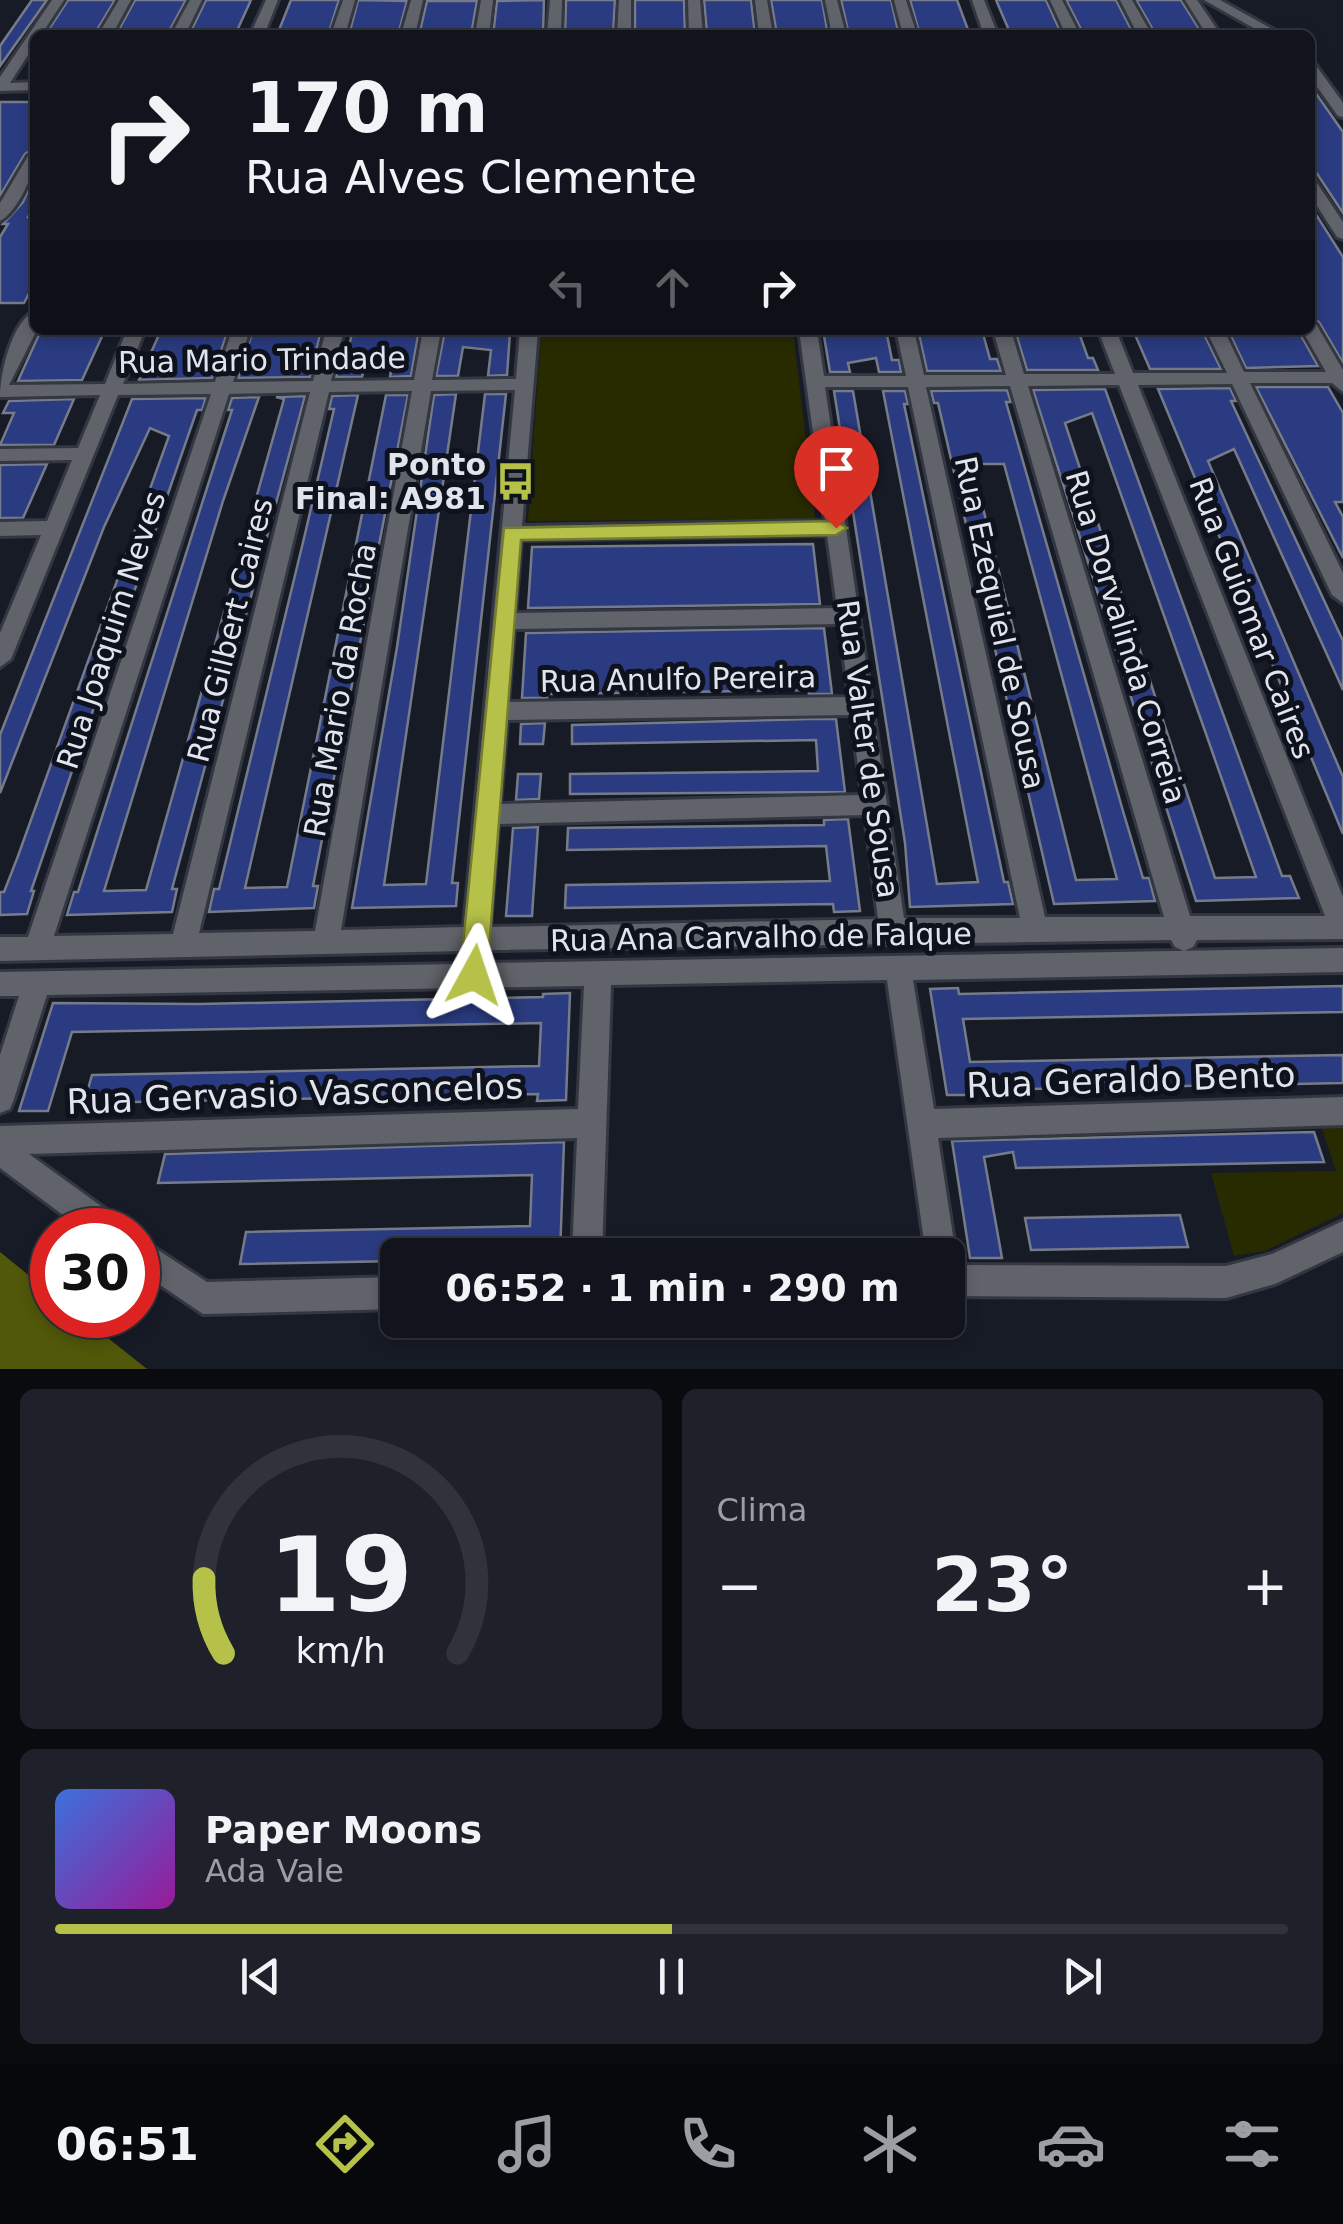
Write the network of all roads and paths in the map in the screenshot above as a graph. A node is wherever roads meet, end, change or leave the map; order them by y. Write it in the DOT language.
graph roads {
  1 [pos="58,0"];
  2 [pos="125,0"];
  3 [pos="196,0"];
  4 [pos="272,0"];
  5 [pos="349,0"];
  6 [pos="417,0"];
  7 [pos="487,0"];
  8 [pos="556,0"];
  9 [pos="625,0"];
  10 [pos="694,0"];
  11 [pos="760,0"];
  12 [pos="831,0"];
  13 [pos="900,0"];
  14 [pos="978,0"];
  15 [pos="1056,0"];
  16 [pos="1126,0"];
  17 [pos="1191,0"];
  18 [pos="1210,0"];
  19 [pos="38,30"];
  20 [pos="108,30"];
  21 [pos="181,30"];
  22 [pos="259,30"];
  23 [pos="340,30"];
  24 [pos="409,30"];
  25 [pos="483,30"];
  26 [pos="554,30"];
  27 [pos="624,30"];
  28 [pos="696,30"];
  29 [pos="765,30"];
  30 [pos="839,30"];
  31 [pos="909,30"];
  32 [pos="989,30"];
  33 [pos="1071,30"];
  34 [pos="1142,30"];
  35 [pos="1211,30"];
  36 [pos="1267,30"];
  37 [pos="30,42"];
  38 [pos="1315,78"];
  39 [pos="30,86"];
  40 [pos="0,87"];
  41 [pos="0,95"];
  42 [pos="30,95"];
  43 [pos="1343,114"];
  44 [pos="30,165"];
  45 [pos="1315,190"];
  46 [pos="0,216"];
  47 [pos="1343,234"];
  48 [pos="30,326"];
  49 [pos="134,335"];
  50 [pos="239,335"];
  51 [pos="334,335"];
  52 [pos="431,335"];
  53 [pos="529,335"];
  54 [pos="809,335"];
  55 [pos="906,335"];
  56 [pos="1004,335"];
  57 [pos="1109,335"];
  58 [pos="1217,335"];
  59 [pos="1314,335"];
  60 [pos="1238,378"];
  61 [pos="1126,379"];
  62 [pos="1017,380"];
  63 [pos="1341,380"];
  64 [pos="917,381"];
  65 [pos="816,382"];
  66 [pos="524,384"];
  67 [pos="423,386"];
  68 [pos="321,387"];
  69 [pos="0,388"];
  70 [pos="222,389"];
  71 [pos="111,390"];
  72 [pos="84,454"];
  73 [pos="0,455"];
  74 [pos="54,528"];
  75 [pos="836,528"];
  76 [pos="0,529"];
  77 [pos="512,533"];
  78 [pos="1343,595"];
  79 [pos="10,609"];
  80 [pos="849,616"];
  81 [pos="504,620"];
  82 [pos="0,659"];
  83 [pos="862,706"];
  84 [pos="496,711"];
  85 [pos="876,805"];
  86 [pos="487,814"];
  87 [pos="1342,927"];
  88 [pos="1181,928"];
  89 [pos="1035,929"];
  90 [pos="894,930"];
  91 [pos="477,939"];
  92 [pos="326,942"];
  93 [pos="183,945"];
  94 [pos="37,948"];
  95 [pos="0,949"];
  96 [pos="1343,960"];
  97 [pos="1190,962"];
  98 [pos="898,966"];
  99 [pos="598,972"];
  100 [pos="474,975"];
  101 [pos="37,983"];
  102 [pos="0,984"];
  103 [pos="0,1098"];
  104 [pos="1343,1111"];
  105 [pos="592,1122"];
  106 [pos="922,1124"];
  107 [pos="0,1140"];
  108 [pos="0,1150"];
  109 [pos="78,1208"];
  110 [pos="1343,1236"];
  111 [pos="588,1238"];
  112 [pos="939,1238"];
  113 [pos="160,1268"];
  114 [pos="965,1281"];
  115 [pos="380,1293"];
  1 -- 19 [label="street"];
  2 -- 20 [label="street"];
  3 -- 21 [label="street"];
  4 -- 22 [label="street"];
  5 -- 23 [label="street"];
  6 -- 24 [label="street"];
  7 -- 25 [label="street"];
  8 -- 26 [label="street"];
  9 -- 27 [label="street"];
  10 -- 28 [label="street"];
  11 -- 29 [label="street"];
  12 -- 30 [label="street"];
  13 -- 31 [label="street"];
  14 -- 32 [label="street"];
  15 -- 33 [label="street"];
  16 -- 34 [label="street"];
  17 -- 35 [label="street"];
  18 -- 36 [label="street"];
  37 -- 40 [label="street"];
  38 -- 43 [label="street"];
  39 -- 40 [label="street"];
  41 -- 42 [label="street"];
  44 -- 46 [label="street"];
  45 -- 47 [label="street"];
  48 -- 69 [label="street"];
  49 -- 71 [label="street"];
  50 -- 70 [label="street, Rua Joaquim Neves"];
  51 -- 68 [label="street, Rua Gilbert Caires"];
  52 -- 67 [label="street, Rua Mario da Rocha"];
  53 -- 66 [label="street"];
  54 -- 65 [label="street, Rua Valter de Sousa"];
  55 -- 64 [label="street, Rua Ezequiel de Sousa"];
  56 -- 62 [label="street, Rua Dorvalinda Correia"];
  57 -- 61 [label="street, Rua Guiomar Caires"];
  58 -- 60 [label="street"];
  59 -- 63 [label="street"];
  60 -- 61 [label="street"];
  60 -- 63 [label="street"];
  60 -- 78 [label="street"];
  61 -- 62 [label="street"];
  61 -- 87 [label="street, Rua Guiomar Caires"];
  62 -- 64 [label="street"];
  62 -- 88 [label="street, Rua Dorvalinda Correia"];
  64 -- 65 [label="street"];
  64 -- 89 [label="street, Rua Ezequiel de Sousa"];
  65 -- 75 [label="street, Rua Valter de Sousa"];
  66 -- 67 [label="street, Rua Mario Trindade"];
  66 -- 77 [label="street"];
  67 -- 68 [label="street, Rua Mario Trindade"];
  67 -- 92 [label="street, Rua Mario da Rocha"];
  68 -- 70 [label="street, Rua Mario Trindade"];
  68 -- 93 [label="street, Rua Gilbert Caires"];
  69 -- 71 [label="street, Rua Mario Trindade"];
  70 -- 71 [label="street, Rua Mario Trindade"];
  70 -- 94 [label="street, Rua Joaquim Neves"];
  71 -- 72 [label="street"];
  72 -- 73 [label="street"];
  72 -- 74 [label="street"];
  74 -- 76 [label="street"];
  74 -- 79 [label="street"];
  75 -- 77 [label="street"];
  75 -- 80 [label="street, Rua Valter de Sousa"];
  77 -- 81 [label="street"];
  79 -- 82 [label="street"];
  80 -- 81 [label="street"];
  80 -- 83 [label="street, Rua Valter de Sousa"];
  81 -- 84 [label="street"];
  83 -- 84 [label="street, Rua Anulfo Pereira"];
  83 -- 85 [label="street, Rua Valter de Sousa"];
  84 -- 86 [label="street"];
  85 -- 86 [label="street"];
  85 -- 90 [label="street, Rua Valter de Sousa"];
  86 -- 91 [label="street"];
  87 -- 88 [label="street, Rua Ana Carvalho de Falque"];
  88 -- 89 [label="street, Rua Ana Carvalho de Falque"];
  88 -- 97 [label="street, Rua Dorvalinda Correia"];
  89 -- 90 [label="street, Rua Ana Carvalho de Falque"];
  90 -- 91 [label="street, Rua Ana Carvalho de Falque"];
  91 -- 92 [label="street, Rua Ana Carvalho de Falque"];
  91 -- 100 [label="street"];
  92 -- 93 [label="street, Rua Ana Carvalho de Falque"];
  93 -- 94 [label="street, Rua Ana Carvalho de Falque"];
  94 -- 95 [label="street, Rua Ana Carvalho de Falque"];
  96 -- 97 [label="street, Rua Ana Carvalho de Falque"];
  97 -- 98 [label="street, Rua Ana Carvalho de Falque"];
  98 -- 99 [label="street, Rua Ana Carvalho de Falque"];
  98 -- 106 [label="street"];
  99 -- 100 [label="street, Rua Ana Carvalho de Falque"];
  99 -- 105 [label="street"];
  100 -- 101 [label="street, Rua Ana Carvalho de Falque"];
  101 -- 102 [label="street, Rua Ana Carvalho de Falque"];
  101 -- 103 [label="street"];
  104 -- 106 [label="street, Rua Geraldo Bento"];
  105 -- 107 [label="street, Rua Gervasio Vasconcelos"];
  105 -- 111 [label="street"];
  106 -- 112 [label="street"];
  108 -- 109 [label="street"];
  110 -- 114 [label="street"];
  113 -- 115 [label="street"];
}
